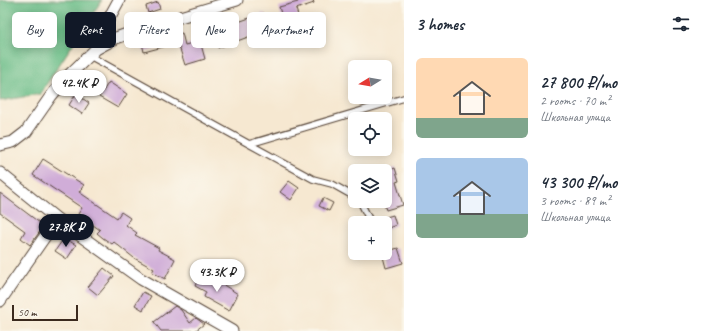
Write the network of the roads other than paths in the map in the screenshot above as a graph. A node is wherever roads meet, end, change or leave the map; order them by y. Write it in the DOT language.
graph roads {
  1 [pos="119,0"];
  2 [pos="237,0"];
  3 [pos="93,53"];
  4 [pos="404,98"];
  5 [pos="249,144"];
  6 [pos="0,145"];
  7 [pos="0,173"];
  8 [pos="348,193"];
  9 [pos="57,219"];
  10 [pos="0,301"];
  11 [pos="232,331"];
  1 -- 3 [label="street"];
  2 -- 3 [label="street"];
  3 -- 5 [label="lane"];
  3 -- 6 [label="street"];
  4 -- 5 [label="lane"];
  5 -- 8 [label="lane"];
  7 -- 9 [label="street"];
  9 -- 10 [label="street"];
  9 -- 11 [label="street"];
}
